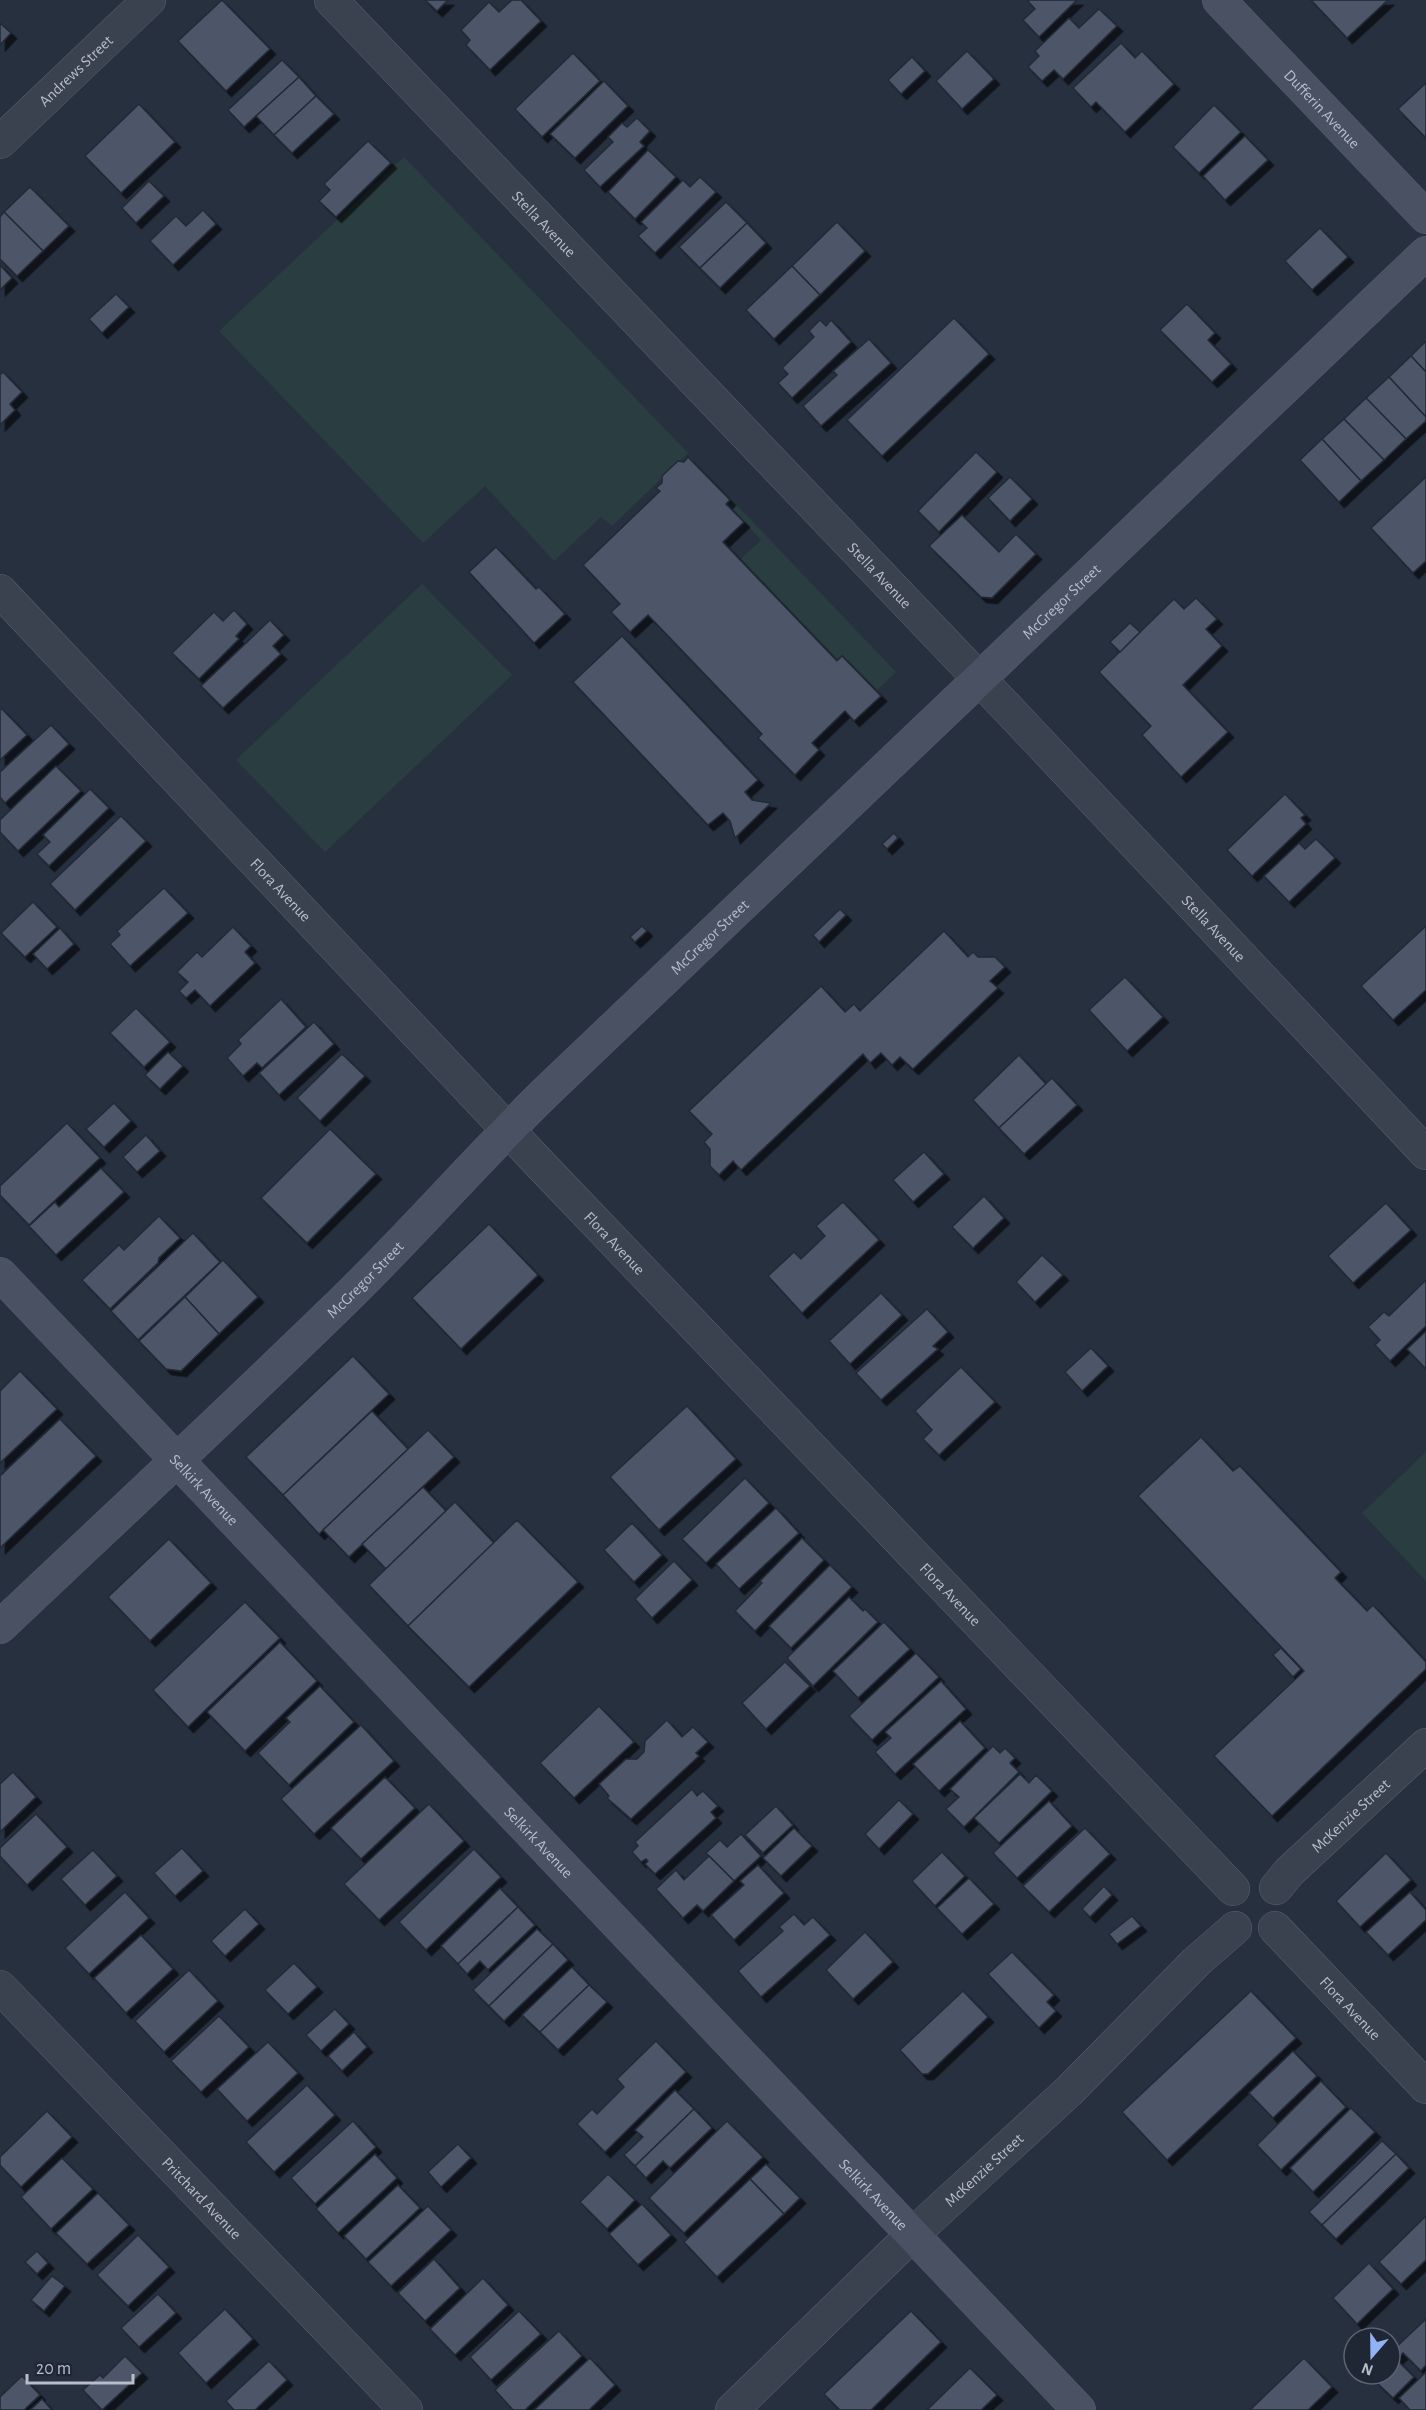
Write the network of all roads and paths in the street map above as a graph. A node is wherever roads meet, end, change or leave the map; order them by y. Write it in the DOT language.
graph roads {
  1 [pos="149,0"];
  2 [pos="331,0"];
  3 [pos="1219,0"];
  4 [pos="0,142"];
  5 [pos="1426,217"];
  6 [pos="1426,253"];
  7 [pos="0,591"];
  8 [pos="980,680"];
  9 [pos="508,1129"];
  10 [pos="1426,1153"];
  11 [pos="0,1274"];
  12 [pos="176,1461"];
  13 [pos="0,1627"];
  14 [pos="1426,1745"];
  15 [pos="1276,1888"];
  16 [pos="1233,1889"];
  17 [pos="1235,1928"];
  18 [pos="1275,1928"];
  19 [pos="0,1988"];
  20 [pos="1426,2086"];
  21 [pos="912,2235"];
  22 [pos="406,2410"];
  23 [pos="732,2410"];
  24 [pos="1079,2410"];
  1 -- 4 [label="street, Andrews Street"];
  2 -- 8 [label="street, Stella Avenue"];
  3 -- 5 [label="main road, Dufferin Avenue"];
  6 -- 8 [label="main road, McGregor Street"];
  7 -- 9 [label="street, Flora Avenue"];
  8 -- 9 [label="main road, McGregor Street"];
  8 -- 10 [label="street, Stella Avenue"];
  9 -- 12 [label="main road, McGregor Street"];
  9 -- 16 [label="street, Flora Avenue"];
  11 -- 12 [label="main road, Selkirk Avenue"];
  12 -- 13 [label="main road, McGregor Street"];
  12 -- 21 [label="main road, Selkirk Avenue"];
  14 -- 15 [label="street, McKenzie Street"];
  15 -- 16 [label="street"];
  15 -- 18 [label="street"];
  16 -- 17 [label="street"];
  17 -- 18 [label="street"];
  17 -- 21 [label="street, McKenzie Street"];
  18 -- 20 [label="street, Flora Avenue"];
  19 -- 22 [label="street, Pritchard Avenue"];
  21 -- 23 [label="street, McKenzie Street"];
  21 -- 24 [label="main road, Selkirk Avenue"];
}
